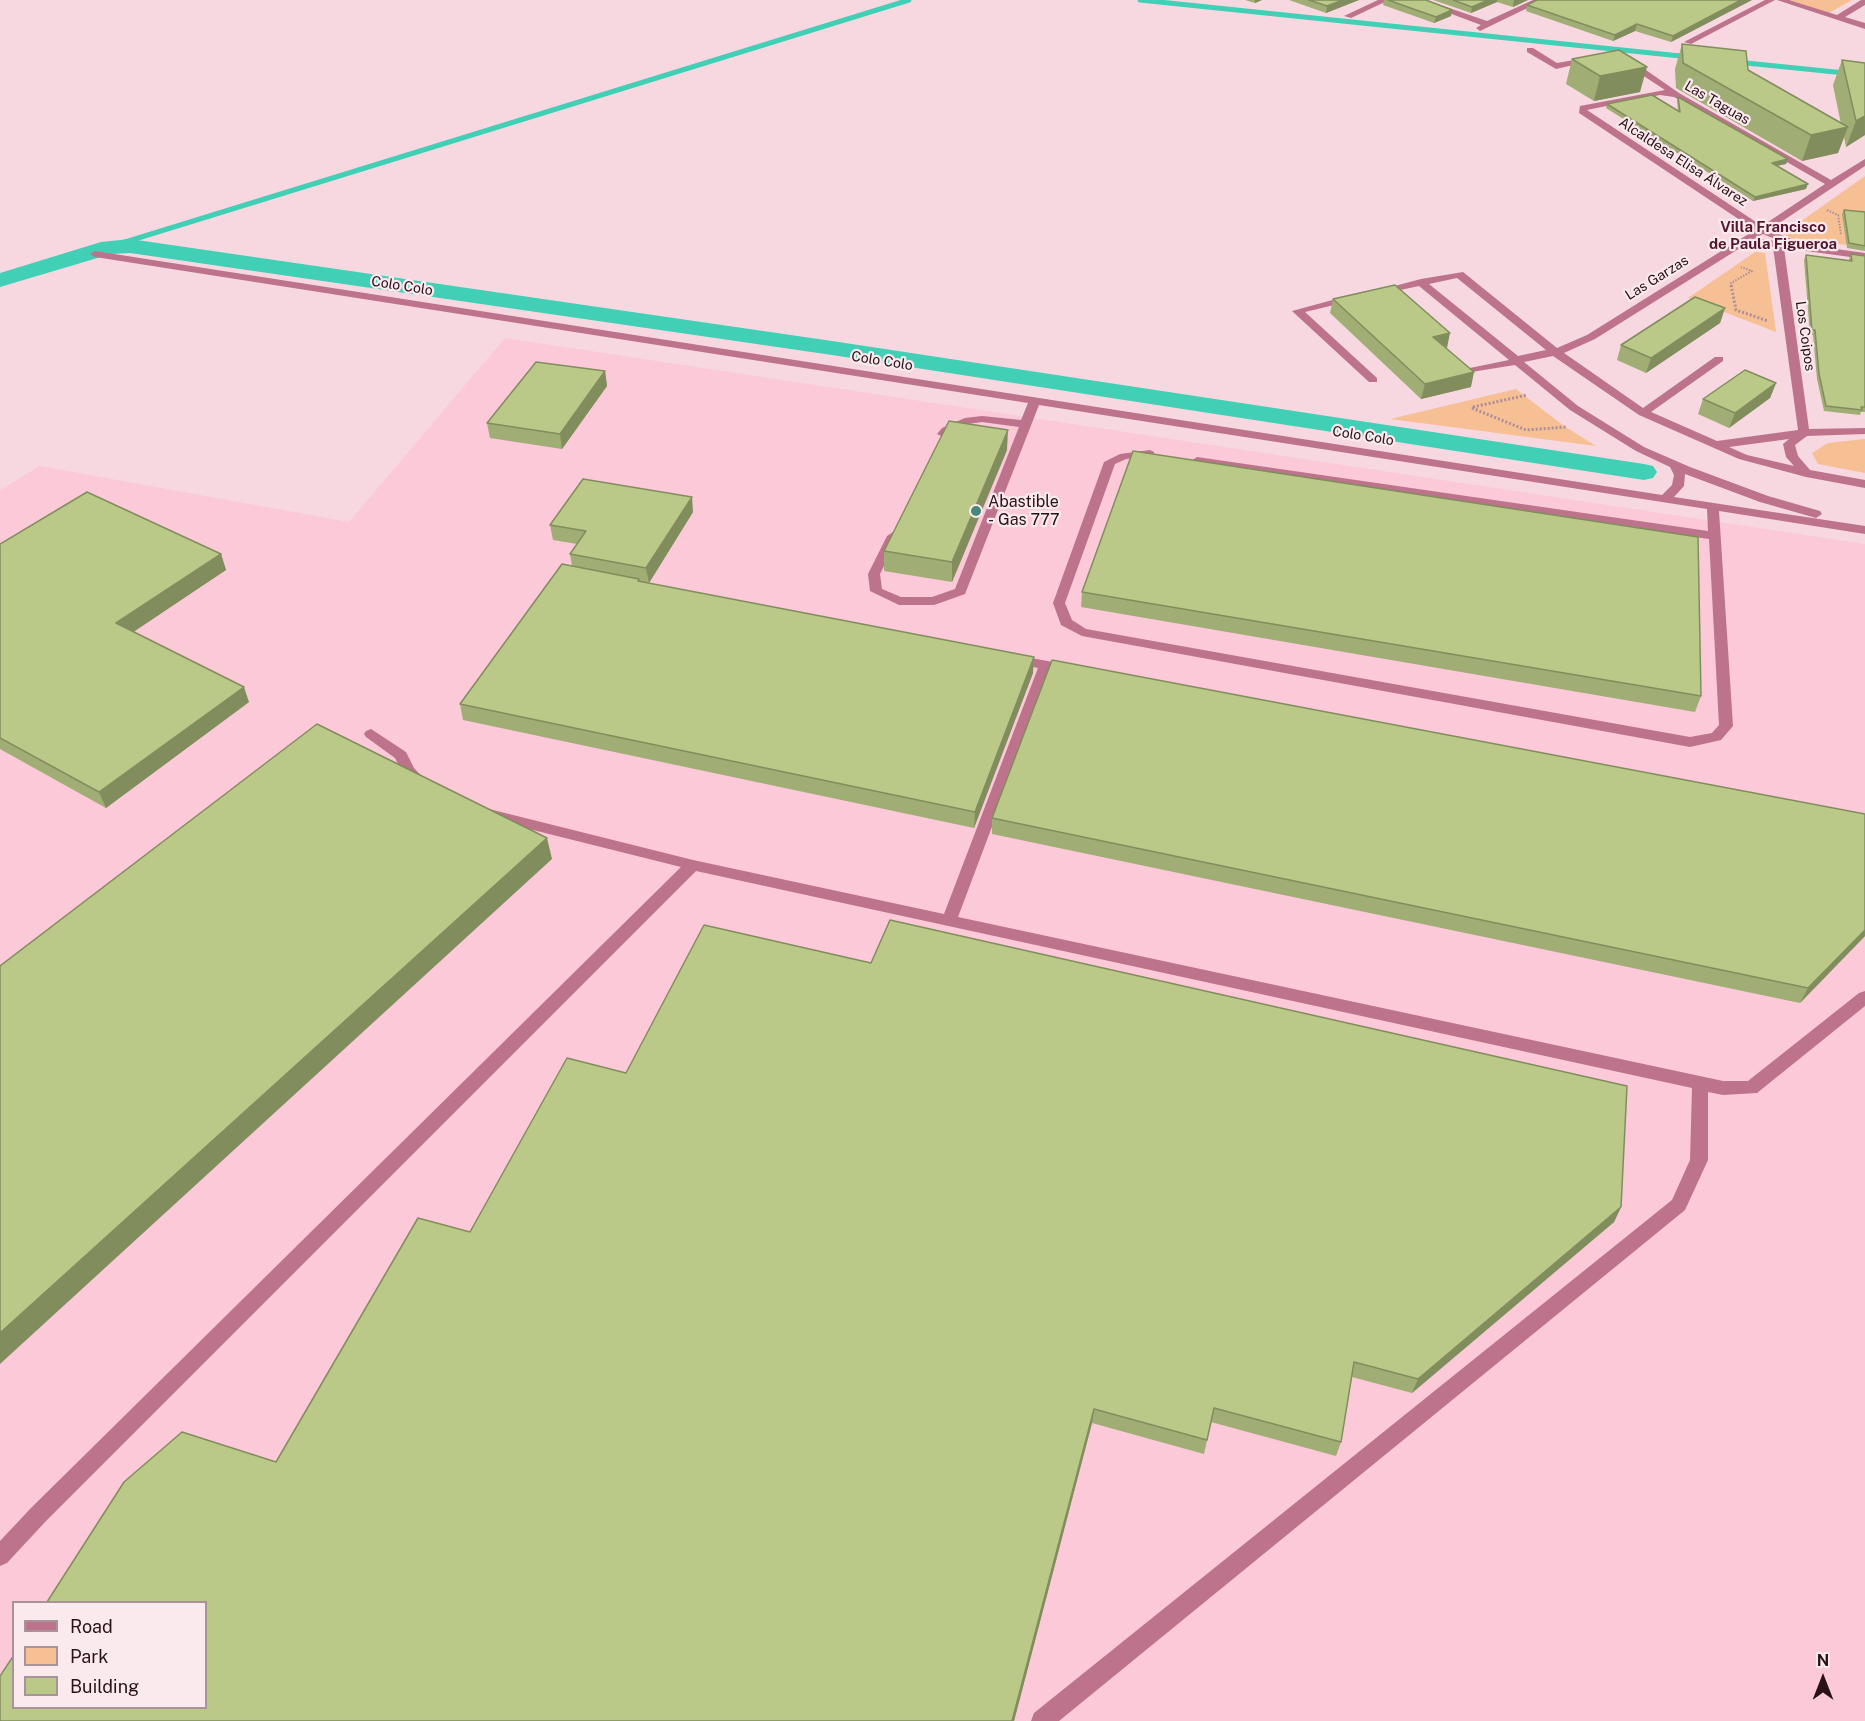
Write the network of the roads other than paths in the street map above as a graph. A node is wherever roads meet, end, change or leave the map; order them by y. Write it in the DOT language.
graph roads {
  1 [pos="1385,0"];
  2 [pos="1418,0"];
  3 [pos="1540,0"];
  4 [pos="1771,0"];
  5 [pos="1781,0"];
  6 [pos="1865,1"];
  7 [pos="1348,16"];
  8 [pos="1838,18"];
  9 [pos="1488,24"];
  10 [pos="1865,26"];
  11 [pos="1475,30"];
  12 [pos="1688,42"];
  13 [pos="1530,50"];
  14 [pos="1602,61"];
  15 [pos="1620,63"];
  16 [pos="1677,94"];
  17 [pos="1582,111"];
  18 [pos="1865,162"];
  19 [pos="1831,184"];
  20 [pos="1762,230"];
  21 [pos="1746,240"];
  22 [pos="1778,244"];
  23 [pos="1803,247"];
  24 [pos="95,254"];
  25 [pos="1865,256"];
  26 [pos="1421,282"];
  27 [pos="1555,352"];
  28 [pos="1719,359"];
  29 [pos="1517,360"];
  30 [pos="1469,371"];
  31 [pos="1373,380"];
  32 [pos="1035,400"];
  33 [pos="1643,413"];
  34 [pos="1026,424"];
  35 [pos="1865,430"];
  36 [pos="1804,433"];
  37 [pos="1713,445"];
  38 [pos="935,450"];
  39 [pos="1160,455"];
  40 [pos="1184,459"];
  41 [pos="1675,465"];
  42 [pos="1806,473"];
  43 [pos="1865,484"];
  44 [pos="1665,498"];
  45 [pos="1713,506"];
  46 [pos="899,523"];
  47 [pos="1865,528"];
  48 [pos="1714,536"];
  49 [pos="1000,656"];
  50 [pos="1046,665"];
  51 [pos="1081,671"];
  52 [pos="371,734"];
  53 [pos="431,788"];
  54 [pos="478,809"];
  55 [pos="693,865"];
  56 [pos="949,921"];
  57 [pos="1865,997"];
  58 [pos="1700,1083"];
  59 [pos="0,1556"];
  60 [pos="1042,1721"];
  1 -- 7 [label="street"];
  2 -- 9 [label="street"];
  3 -- 9 [label="street"];
  4 -- 12 [label="street"];
  5 -- 8 [label="street"];
  6 -- 8 [label="street"];
  8 -- 10 [label="street"];
  9 -- 11 [label="street"];
  13 -- 14 [label="street"];
  15 -- 16 [label="street"];
  16 -- 17 [label="street, Las Taguas"];
  16 -- 19 [label="street, Las Taguas"];
  17 -- 20 [label="street, Alcaldesa Elisa Álvarez"];
  18 -- 19 [label="street, Las Garzas"];
  19 -- 20 [label="street, Las Garzas"];
  20 -- 21 [label="street, Las Garzas"];
  20 -- 23 [label="street, Alcaldesa Elisa Álvarez"];
  21 -- 22 [label="street, Alcaldesa Elisa Álvarez"];
  21 -- 27 [label="street, Las Garzas"];
  22 -- 23 [label="street, Alcaldesa Elisa Álvarez"];
  22 -- 36 [label="street, Los Coipos"];
  23 -- 25 [label="street, Alcaldesa Elisa Álvarez"];
  24 -- 32 [label="street, Colo Colo"];
  26 -- 27 [label="street"];
  26 -- 29 [label="street, Colo Colo"];
  26 -- 31 [label="street"];
  27 -- 29 [label="street, Las Garzas"];
  27 -- 33 [label="street"];
  28 -- 33 [label="street"];
  29 -- 30 [label="street, Las Garzas"];
  29 -- 41 [label="street, Colo Colo"];
  32 -- 34 [label="street"];
  32 -- 44 [label="street, Colo Colo"];
  33 -- 37 [label="street"];
  34 -- 38 [label="street"];
  34 -- 46 [label="street"];
  35 -- 36 [label="street"];
  36 -- 37 [label="street"];
  36 -- 42 [label="street"];
  37 -- 42 [label="street"];
  39 -- 48 [label="street"];
  40 -- 48 [label="street"];
  41 -- 44 [label="street"];
  41 -- 47 [label="street, Colo Colo"];
  42 -- 43 [label="street"];
  44 -- 45 [label="street, Colo Colo"];
  45 -- 47 [label="street, Colo Colo"];
  45 -- 48 [label="street"];
  49 -- 50 [label="street"];
  50 -- 51 [label="street"];
  50 -- 56 [label="street"];
  52 -- 53 [label="street"];
  54 -- 55 [label="street"];
  55 -- 56 [label="street"];
  55 -- 59 [label="street"];
  56 -- 58 [label="street"];
  57 -- 58 [label="street"];
  58 -- 60 [label="street"];
}
